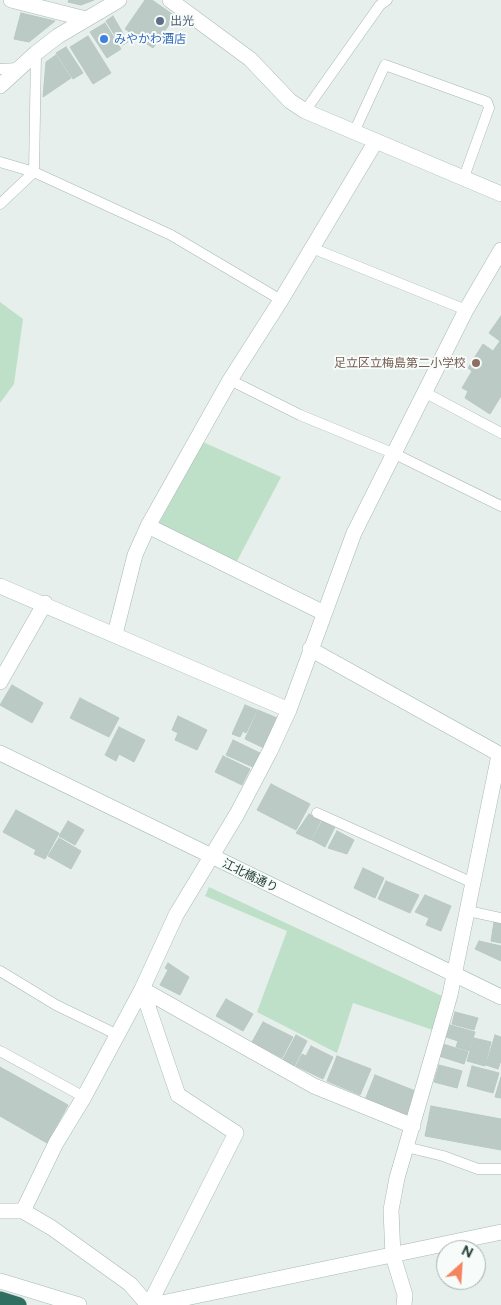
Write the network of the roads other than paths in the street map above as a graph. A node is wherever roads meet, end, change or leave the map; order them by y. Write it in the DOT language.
graph roads {
  1 [pos="11,0"];
  2 [pos="119,0"];
  3 [pos="170,0"];
  4 [pos="387,0"];
  5 [pos="86,19"];
  6 [pos="36,52"];
  7 [pos="18,68"];
  8 [pos="0,69"];
  9 [pos="0,86"];
  10 [pos="305,111"];
  11 [pos="354,132"];
  12 [pos="376,141"];
  13 [pos="0,162"];
  14 [pos="34,172"];
  15 [pos="464,177"];
  16 [pos="501,194"];
  17 [pos="0,204"];
  18 [pos="312,248"];
  19 [pos="501,250"];
  20 [pos="281,300"];
  21 [pos="466,310"];
  22 [pos="230,380"];
  23 [pos="424,392"];
  24 [pos="501,433"];
  25 [pos="396,454"];
  26 [pos="501,506"];
  27 [pos="148,526"];
  28 [pos="0,586"];
  29 [pos="45,603"];
  30 [pos="324,612"];
  31 [pos="115,634"];
  32 [pos="310,649"];
  33 [pos="0,682"];
  34 [pos="289,710"];
  35 [pos="0,753"];
  36 [pos="500,755"];
  37 [pos="316,813"];
  38 [pos="211,857"];
  39 [pos="473,883"];
  40 [pos="468,911"];
  41 [pos="501,918"];
  42 [pos="0,971"];
  43 [pos="455,974"];
  44 [pos="142,989"];
  45 [pos="501,997"];
  46 [pos="118,1035"];
  47 [pos="0,1051"];
  48 [pos="84,1097"];
  49 [pos="413,1126"];
  50 [pos="406,1147"];
  51 [pos="501,1169"];
  52 [pos="0,1211"];
  53 [pos="23,1211"];
  54 [pos="501,1232"];
  55 [pos="393,1256"];
  56 [pos="0,1281"];
  57 [pos="0,1299"];
  58 [pos="19,1305"];
  59 [pos="79,1305"];
  60 [pos="150,1305"];
  61 [pos="404,1305"];
  1 -- 5 [label="street"];
  2 -- 5 [label="street"];
  3 -- 10 [label="street"];
  4 -- 10 [label="lane"];
  5 -- 6 [label="street"];
  6 -- 7 [label="street"];
  6 -- 14 [label="lane"];
  7 -- 8 [label="lane"];
  7 -- 9 [label="street"];
  10 -- 11 [label="street"];
  11 -- 12 [label="street"];
  11 -- 15 [label="lane"];
  12 -- 15 [label="street"];
  12 -- 18 [label="street"];
  13 -- 14 [label="lane"];
  14 -- 17 [label="lane"];
  14 -- 20 [label="lane"];
  15 -- 16 [label="street"];
  18 -- 20 [label="street"];
  18 -- 21 [label="lane"];
  19 -- 21 [label="street"];
  20 -- 22 [label="street"];
  21 -- 23 [label="street"];
  22 -- 25 [label="lane"];
  22 -- 27 [label="street"];
  23 -- 24 [label="lane"];
  23 -- 25 [label="street"];
  25 -- 26 [label="lane"];
  25 -- 30 [label="street"];
  27 -- 30 [label="street"];
  27 -- 31 [label="street"];
  28 -- 29 [label="street"];
  29 -- 31 [label="street"];
  29 -- 33 [label="street"];
  30 -- 32 [label="street"];
  31 -- 34 [label="street"];
  32 -- 34 [label="street"];
  32 -- 36 [label="street"];
  34 -- 38 [label="street"];
  35 -- 38 [label="street, 江北橋通り"];
  36 -- 39 [label="street"];
  37 -- 39 [label="lane"];
  38 -- 43 [label="street, 江北橋通り"];
  38 -- 44 [label="street"];
  39 -- 40 [label="street"];
  40 -- 41 [label="lane"];
  40 -- 43 [label="street"];
  42 -- 46 [label="lane"];
  43 -- 45 [label="street, 江北橋通り"];
  43 -- 49 [label="street"];
  44 -- 46 [label="street"];
  44 -- 49 [label="street"];
  44 -- 60 [label="street"];
  46 -- 48 [label="street"];
  47 -- 48 [label="lane"];
  48 -- 53 [label="street"];
  49 -- 50 [label="street"];
  50 -- 51 [label="lane"];
  50 -- 55 [label="street"];
  52 -- 53 [label="street"];
  53 -- 60 [label="street"];
  54 -- 55 [label="street"];
  55 -- 60 [label="street"];
  55 -- 61 [label="street"];
  56 -- 59 [label="street"];
  57 -- 58 [label="highway"];
}
